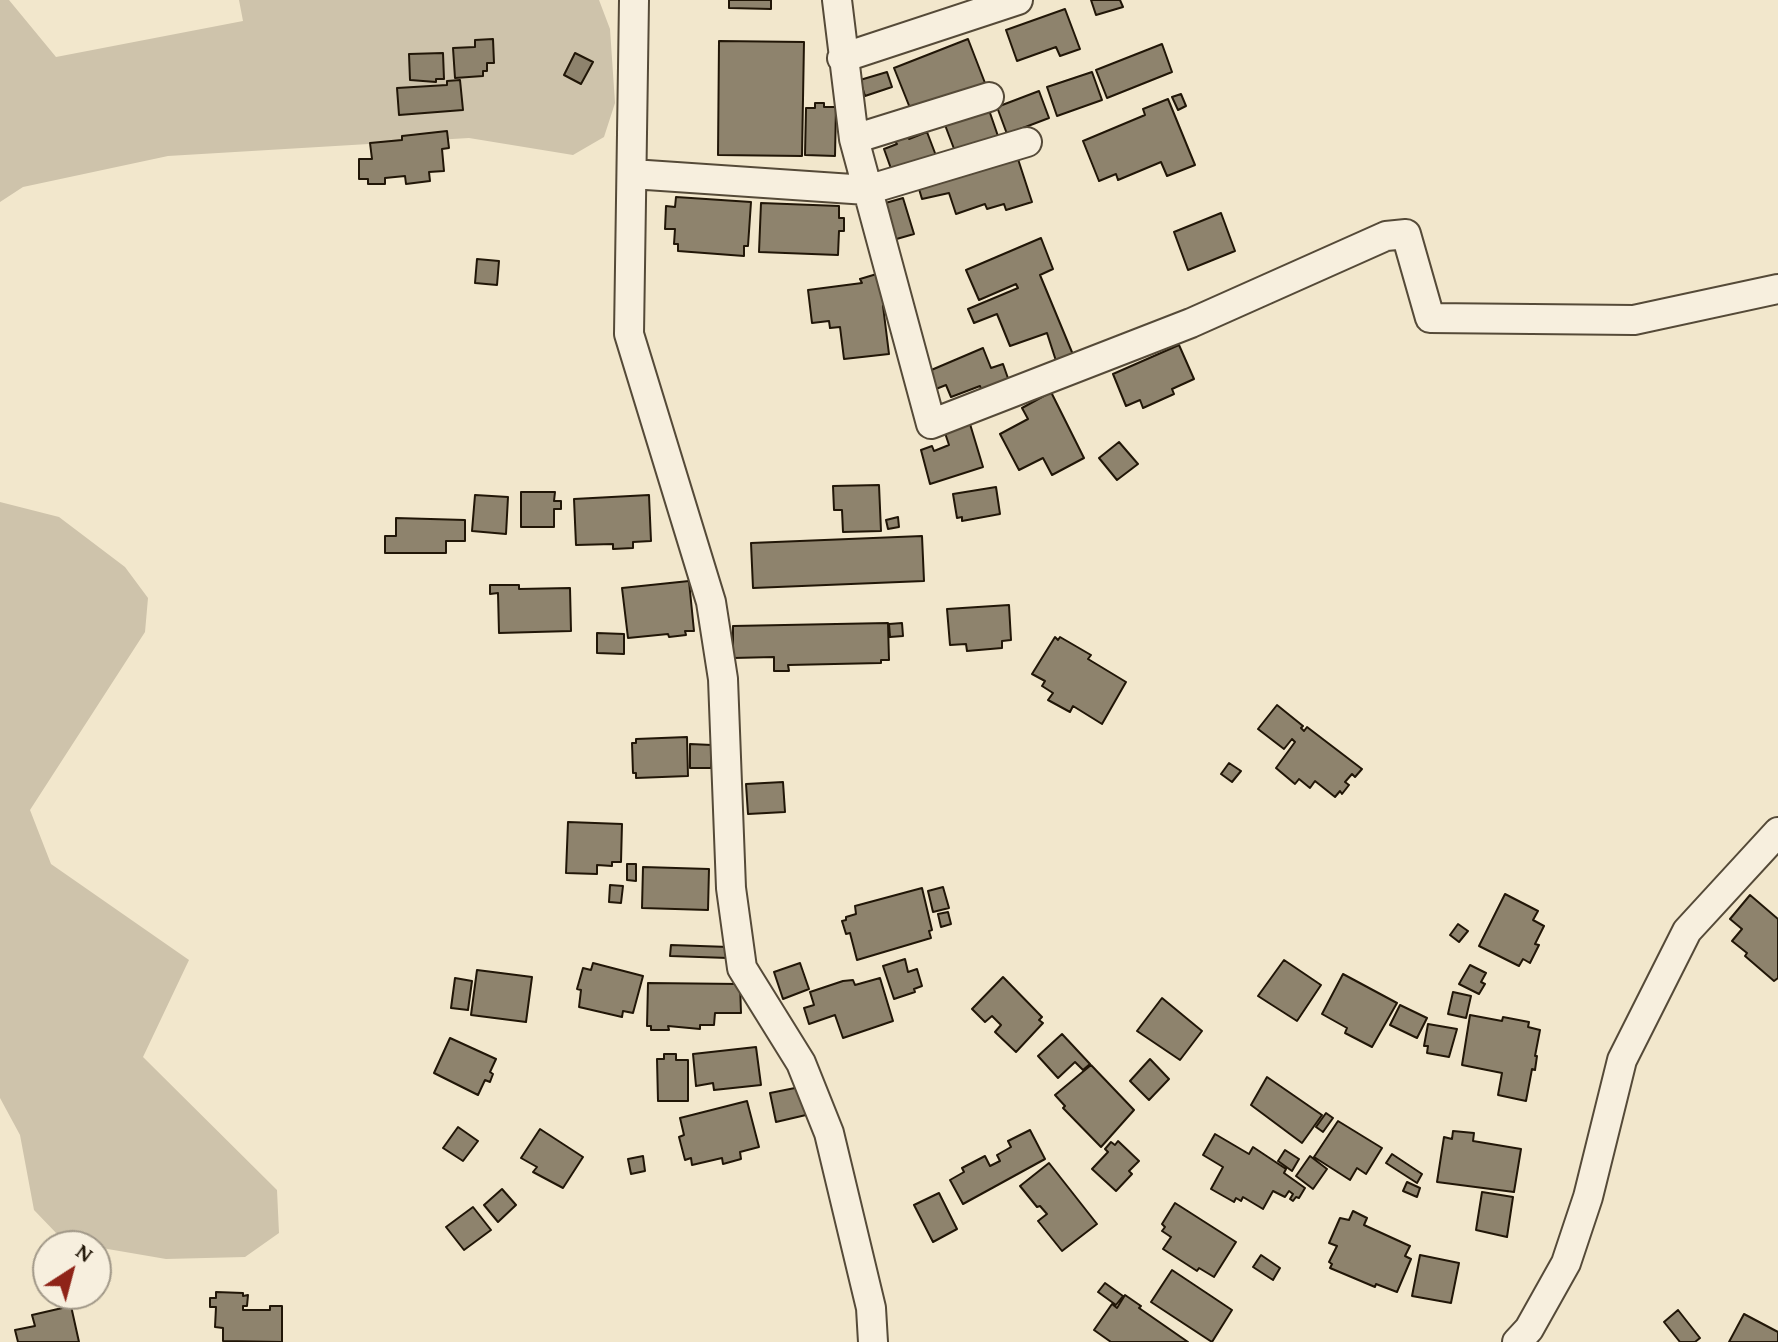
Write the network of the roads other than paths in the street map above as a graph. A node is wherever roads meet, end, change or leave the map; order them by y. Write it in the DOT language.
graph roads {
  1 [pos="634,0"];
  2 [pos="837,0"];
  3 [pos="1018,0"];
  4 [pos="842,58"];
  5 [pos="989,97"];
  6 [pos="854,139"];
  7 [pos="1027,142"];
  8 [pos="632,174"];
  9 [pos="867,190"];
  10 [pos="1778,289"];
  11 [pos="1778,832"];
  12 [pos="873,1342"];
  13 [pos="1517,1342"];
  1 -- 8 [label="street"];
  2 -- 4 [label="street"];
  3 -- 4 [label="street"];
  4 -- 6 [label="street"];
  5 -- 6 [label="street"];
  6 -- 9 [label="street"];
  7 -- 9 [label="street"];
  8 -- 9 [label="street"];
  8 -- 12 [label="street"];
  9 -- 10 [label="street"];
  11 -- 13 [label="street"];
}
